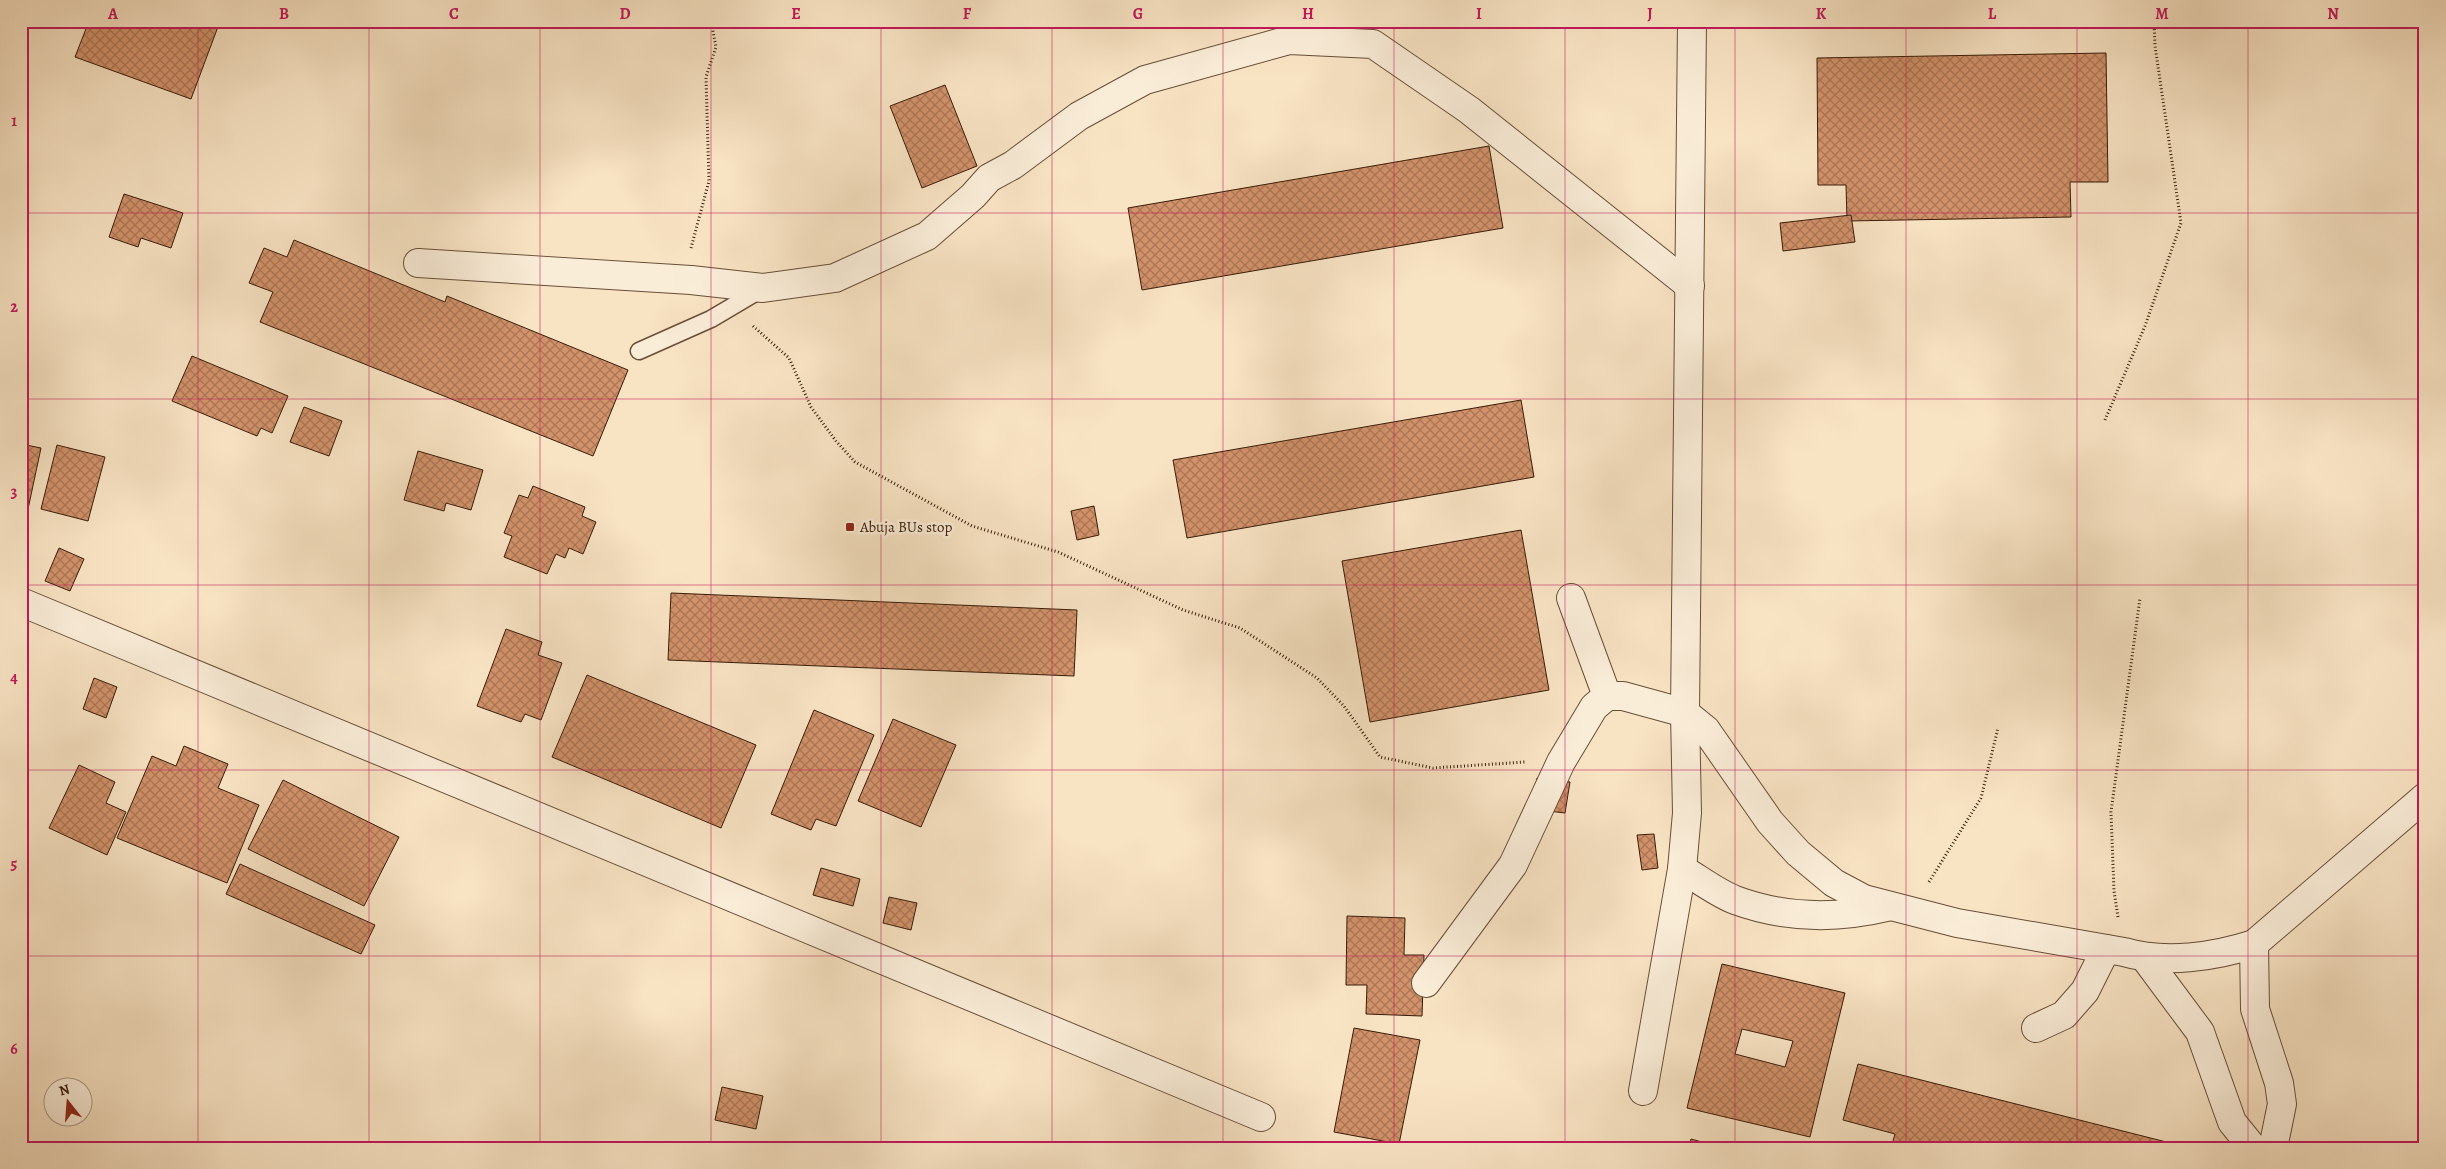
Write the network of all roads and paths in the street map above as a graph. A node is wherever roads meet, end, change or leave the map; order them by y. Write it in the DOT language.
graph roads {
  1 [pos="712,21"];
  2 [pos="1692,21"];
  3 [pos="2154,21"];
  4 [pos="418,263"];
  5 [pos="691,280"];
  6 [pos="1690,286"];
  7 [pos="763,288"];
  8 [pos="732,307"];
  9 [pos="639,351"];
  10 [pos="2105,420"];
  11 [pos="1571,598"];
  12 [pos="2140,598"];
  13 [pos="21,602"];
  14 [pos="1607,696"];
  15 [pos="1685,713"];
  16 [pos="1998,728"];
  17 [pos="1561,762"];
  18 [pos="2425,798"];
  19 [pos="1682,869"];
  20 [pos="1899,909"];
  21 [pos="2254,944"];
  22 [pos="2125,953"];
  23 [pos="1426,983"];
  24 [pos="2036,1028"];
  25 [pos="1643,1091"];
  26 [pos="1261,1117"];
  27 [pos="2253,1148"];
  28 [pos="2273,1148"];
  1 -- 5 [label="path"];
  2 -- 6 [label="street"];
  3 -- 10 [label="path"];
  4 -- 5 [label="street"];
  5 -- 7 [label="street"];
  6 -- 7 [label="street"];
  6 -- 15 [label="street"];
  7 -- 8 [label="lane"];
  8 -- 9 [label="lane"];
  8 -- 17 [label="path"];
  11 -- 14 [label="street"];
  12 -- 22 [label="path"];
  13 -- 26 [label="street"];
  14 -- 15 [label="street"];
  14 -- 17 [label="street"];
  15 -- 19 [label="street"];
  15 -- 20 [label="street"];
  16 -- 20 [label="path"];
  17 -- 23 [label="street"];
  18 -- 21 [label="street"];
  19 -- 20 [label="street"];
  19 -- 25 [label="street"];
  20 -- 22 [label="street"];
  21 -- 22 [label="street"];
  21 -- 28 [label="street"];
  22 -- 24 [label="street"];
  22 -- 27 [label="street"];
}
